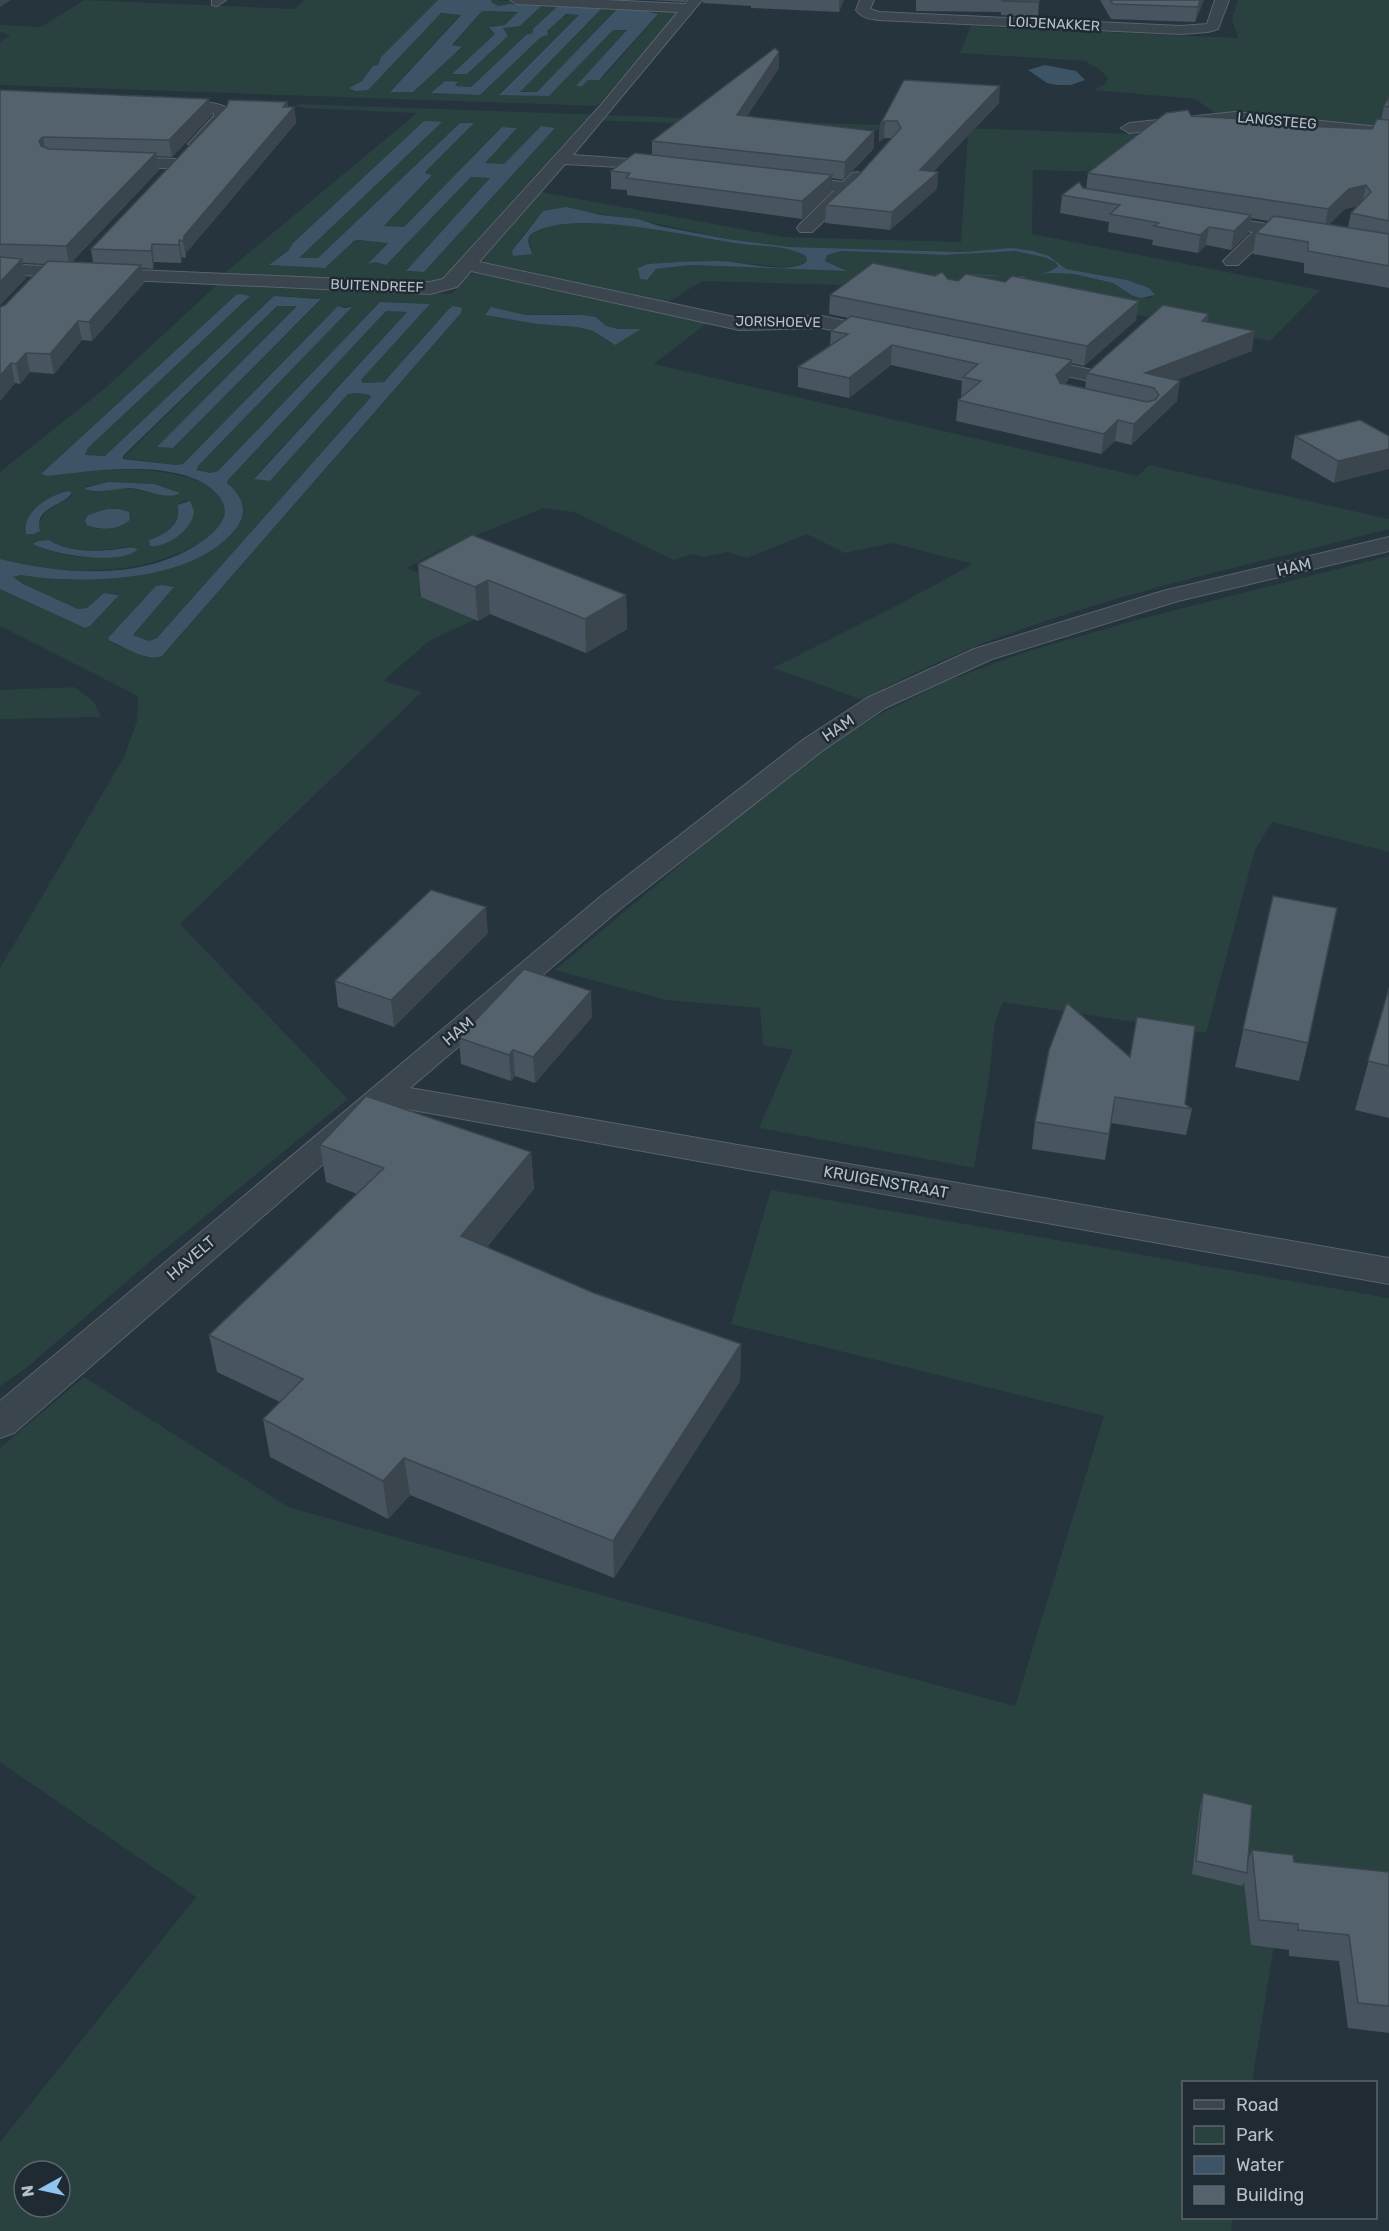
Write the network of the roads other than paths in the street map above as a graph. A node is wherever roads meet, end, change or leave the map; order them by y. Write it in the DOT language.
graph roads {
  1 [pos="517,0"];
  2 [pos="1222,0"];
  3 [pos="693,4"];
  4 [pos="867,7"];
  5 [pos="1060,8"];
  6 [pos="1060,24"];
  7 [pos="149,105"];
  8 [pos="1129,128"];
  9 [pos="1389,133"];
  10 [pos="561,159"];
  11 [pos="97,161"];
  12 [pos="176,164"];
  13 [pos="869,165"];
  14 [pos="689,169"];
  15 [pos="769,178"];
  16 [pos="160,181"];
  17 [pos="849,188"];
  18 [pos="1188,216"];
  19 [pos="1343,224"];
  20 [pos="806,228"];
  21 [pos="1266,229"];
  22 [pos="1329,238"];
  23 [pos="1389,248"];
  24 [pos="90,256"];
  25 [pos="1232,261"];
  26 [pos="468,265"];
  27 [pos="0,269"];
  28 [pos="46,271"];
  29 [pos="75,272"];
  30 [pos="32,286"];
  31 [pos="904,338"];
  32 [pos="1008,359"];
  33 [pos="1107,359"];
  34 [pos="1089,375"];
  35 [pos="1073,390"];
  36 [pos="1389,544"];
  37 [pos="383,1094"];
  38 [pos="1389,1271"];
  39 [pos="0,1423"];
  1 -- 3 [label="street"];
  2 -- 6 [label="street, LOIJENAKKER"];
  3 -- 10 [label="street, BUITENDREEF"];
  4 -- 6 [label="street, LOIJENAKKER"];
  5 -- 6 [label="street"];
  7 -- 12 [label="street"];
  8 -- 9 [label="street, LANGSTEEG"];
  10 -- 14 [label="street"];
  10 -- 26 [label="street, BUITENDREEF"];
  11 -- 12 [label="street"];
  12 -- 16 [label="street"];
  13 -- 17 [label="street"];
  15 -- 17 [label="street"];
  17 -- 20 [label="street"];
  18 -- 21 [label="street"];
  19 -- 22 [label="street"];
  21 -- 22 [label="street"];
  21 -- 25 [label="street"];
  22 -- 23 [label="street"];
  24 -- 29 [label="street"];
  26 -- 29 [label="street, BUITENDREEF"];
  26 -- 31 [label="street, JORISHOEVE"];
  27 -- 28 [label="street, BUITENDREEF"];
  28 -- 29 [label="street, BUITENDREEF"];
  28 -- 30 [label="street"];
  32 -- 34 [label="street"];
  33 -- 34 [label="street"];
  34 -- 35 [label="street"];
  36 -- 37 [label="street, HAM"];
  37 -- 38 [label="street, KRUIGENSTRAAT"];
  37 -- 39 [label="street, HAVELT"];
}
